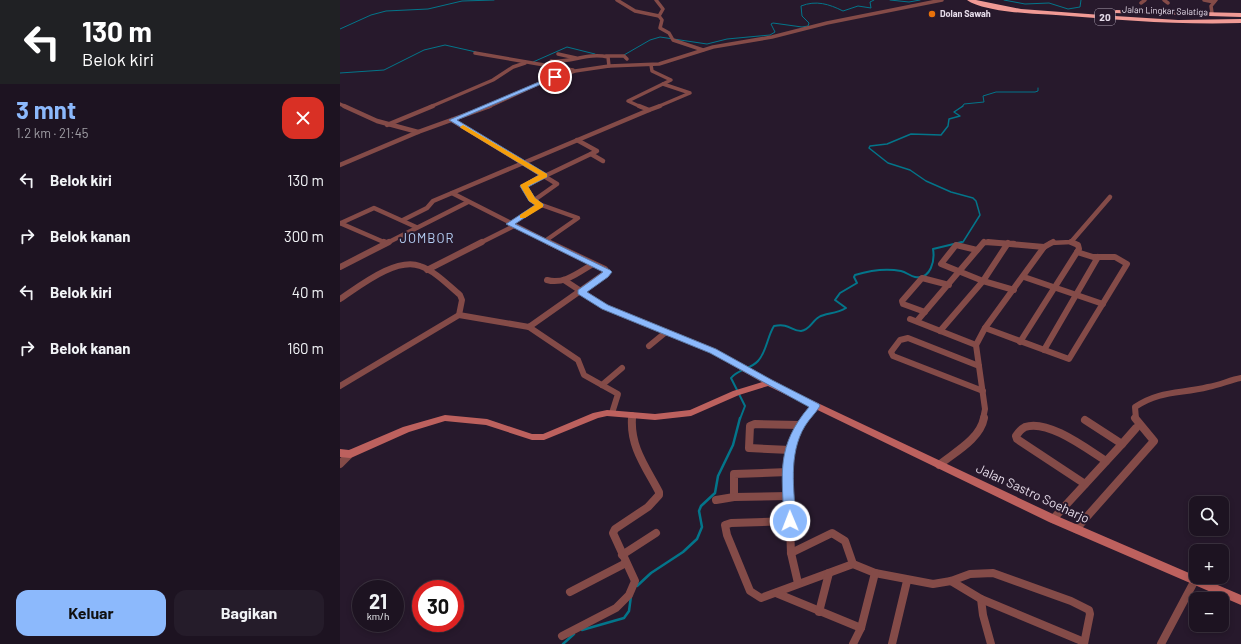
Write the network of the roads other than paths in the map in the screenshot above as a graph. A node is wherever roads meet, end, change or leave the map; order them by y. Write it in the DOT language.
graph roads {
  1 [pos="617,0"];
  2 [pos="656,0"];
  3 [pos="942,0"];
  4 [pos="970,0"];
  5 [pos="981,0"];
  6 [pos="1146,0"];
  7 [pos="1164,0"];
  8 [pos="1204,0"];
  9 [pos="1215,1"];
  10 [pos="1140,3"];
  11 [pos="1168,3"];
  12 [pos="1180,12"];
  13 [pos="1210,13"];
  14 [pos="1241,15"];
  15 [pos="660,16"];
  16 [pos="1241,21"];
  17 [pos="1187,22"];
  18 [pos="1215,22"];
  19 [pos="703,50"];
  20 [pos="475,53"];
  21 [pos="558,54"];
  22 [pos="606,56"];
  23 [pos="577,58"];
  24 [pos="627,59"];
  25 [pos="551,61"];
  26 [pos="525,63"];
  27 [pos="609,66"];
  28 [pos="651,66"];
  29 [pos="575,71"];
  30 [pos="663,84"];
  31 [pos="340,104"];
  32 [pos="649,110"];
  33 [pos="452,120"];
  34 [pos="387,124"];
  35 [pos="418,132"];
  36 [pos="577,140"];
  37 [pos="591,154"];
  38 [pos="603,161"];
  39 [pos="522,162"];
  40 [pos="340,165"];
  41 [pos="545,175"];
  42 [pos="452,193"];
  43 [pos="1110,197"];
  44 [pos="533,201"];
  45 [pos="468,202"];
  46 [pos="540,205"];
  47 [pos="403,220"];
  48 [pos="340,223"];
  49 [pos="512,225"];
  50 [pos="416,227"];
  51 [pos="545,241"];
  52 [pos="1071,242"];
  53 [pos="386,243"];
  54 [pos="1008,243"];
  55 [pos="1044,247"];
  56 [pos="977,250"];
  57 [pos="1078,252"];
  58 [pos="1098,257"];
  59 [pos="594,264"];
  60 [pos="340,267"];
  61 [pos="427,270"];
  62 [pos="960,273"];
  63 [pos="1024,277"];
  64 [pos="547,280"];
  65 [pos="564,280"];
  66 [pos="983,281"];
  67 [pos="949,284"];
  68 [pos="1054,288"];
  69 [pos="1014,290"];
  70 [pos="581,292"];
  71 [pos="1076,295"];
  72 [pos="340,299"];
  73 [pos="1103,304"];
  74 [pos="924,312"];
  75 [pos="459,315"];
  76 [pos="910,319"];
  77 [pos="917,321"];
  78 [pos="529,327"];
  79 [pos="985,328"];
  80 [pos="940,331"];
  81 [pos="666,332"];
  82 [pos="1020,342"];
  83 [pos="976,345"];
  84 [pos="649,346"];
  85 [pos="1044,350"];
  86 [pos="980,366"];
  87 [pos="622,368"];
  88 [pos="1241,378"];
  89 [pos="769,383"];
  90 [pos="602,385"];
  91 [pos="340,386"];
  92 [pos="983,391"];
  93 [pos="815,406"];
  94 [pos="612,413"];
  95 [pos="632,415"];
  96 [pos="1085,420"];
  97 [pos="800,425"];
  98 [pos="1136,428"];
  99 [pos="1122,444"];
  100 [pos="790,450"];
  101 [pos="340,453"];
  102 [pos="350,454"];
  103 [pos="1106,461"];
  104 [pos="340,464"];
  105 [pos="939,465"];
  106 [pos="788,472"];
  107 [pos="1085,484"];
  108 [pos="789,496"];
  109 [pos="734,497"];
  110 [pos="716,500"];
  111 [pos="1053,519"];
  112 [pos="790,521"];
  113 [pos="1076,529"];
  114 [pos="656,533"];
  115 [pos="791,554"];
  116 [pos="622,555"];
  117 [pos="626,563"];
  118 [pos="853,564"];
  119 [pos="829,573"];
  120 [pos="875,573"];
  121 [pos="1189,577"];
  122 [pos="907,581"];
  123 [pos="951,582"];
  124 [pos="798,583"];
  125 [pos="1193,584"];
  126 [pos="1204,584"];
  127 [pos="570,592"];
  128 [pos="776,594"];
  129 [pos="981,599"];
  130 [pos="1241,600"];
  131 [pos="819,612"];
  132 [pos="861,628"];
  133 [pos="562,636"];
  134 [pos="1084,643"];
  135 [pos="853,644"];
  136 [pos="892,644"];
  137 [pos="991,644"];
  138 [pos="1161,644"];
  1 -- 15 [label="street"];
  2 -- 15 [label="street"];
  3 -- 19 [label="street"];
  4 -- 17 [label="highway, Jalan Lingkar Salatiga / 20"];
  5 -- 12 [label="highway, Jalan Lingkar Salatiga / 20"];
  6 -- 10 [label="street"];
  7 -- 11 [label="street"];
  8 -- 9 [label="street"];
  9 -- 13 [label="street"];
  12 -- 13 [label="highway, Jalan Lingkar Salatiga / 20"];
  12 -- 17 [label="highway"];
  13 -- 14 [label="highway, Jalan Lingkar Salatiga / 20"];
  13 -- 18 [label="highway"];
  15 -- 19 [label="street"];
  16 -- 18 [label="highway, Jalan Lingkar Salatiga / 20"];
  17 -- 18 [label="highway, Jalan Lingkar Salatiga / 20"];
  19 -- 28 [label="street"];
  20 -- 26 [label="street"];
  21 -- 23 [label="street"];
  22 -- 23 [label="street"];
  22 -- 24 [label="street"];
  22 -- 27 [label="street"];
  23 -- 25 [label="street"];
  26 -- 29 [label="street"];
  26 -- 34 [label="street"];
  27 -- 28 [label="street"];
  27 -- 29 [label="street"];
  28 -- 30 [label="street"];
  29 -- 33 [label="street"];
  30 -- 32 [label="street"];
  30 -- 32 [label="street"];
  31 -- 34 [label="street"];
  32 -- 36 [label="street"];
  33 -- 35 [label="street"];
  33 -- 39 [label="street"];
  34 -- 35 [label="street"];
  35 -- 40 [label="street"];
  36 -- 37 [label="street"];
  36 -- 39 [label="street"];
  37 -- 38 [label="street"];
  37 -- 41 [label="street"];
  39 -- 41 [label="street"];
  39 -- 42 [label="street"];
  41 -- 44 [label="street"];
  41 -- 44 [label="street"];
  42 -- 45 [label="street"];
  42 -- 47 [label="street"];
  43 -- 52 [label="street"];
  44 -- 46 [label="street"];
  45 -- 49 [label="street"];
  45 -- 50 [label="street"];
  46 -- 49 [label="street"];
  46 -- 51 [label="street"];
  47 -- 48 [label="street"];
  47 -- 50 [label="street"];
  48 -- 53 [label="street"];
  49 -- 51 [label="street"];
  49 -- 61 [label="street"];
  50 -- 53 [label="street"];
  51 -- 59 [label="street"];
  52 -- 55 [label="street"];
  52 -- 57 [label="street"];
  53 -- 60 [label="street"];
  54 -- 55 [label="street"];
  54 -- 56 [label="street"];
  54 -- 66 [label="street"];
  55 -- 63 [label="street"];
  56 -- 62 [label="street"];
  56 -- 62 [label="street"];
  57 -- 58 [label="street"];
  57 -- 68 [label="street"];
  58 -- 71 [label="street"];
  58 -- 73 [label="street"];
  59 -- 65 [label="street"];
  59 -- 70 [label="street"];
  61 -- 72 [label="street"];
  61 -- 75 [label="street"];
  62 -- 66 [label="street"];
  62 -- 67 [label="street"];
  63 -- 68 [label="street"];
  63 -- 69 [label="street"];
  64 -- 65 [label="street"];
  65 -- 70 [label="street"];
  66 -- 69 [label="street"];
  66 -- 80 [label="street"];
  67 -- 74 [label="street"];
  67 -- 74 [label="street"];
  68 -- 71 [label="street"];
  68 -- 82 [label="street"];
  69 -- 79 [label="street"];
  70 -- 78 [label="street"];
  70 -- 81 [label="street"];
  71 -- 73 [label="street"];
  71 -- 85 [label="street"];
  73 -- 85 [label="street"];
  74 -- 77 [label="street"];
  75 -- 78 [label="street"];
  75 -- 91 [label="street"];
  76 -- 77 [label="street"];
  77 -- 80 [label="street"];
  78 -- 90 [label="street"];
  79 -- 82 [label="street"];
  79 -- 83 [label="street"];
  80 -- 83 [label="street"];
  81 -- 84 [label="street"];
  81 -- 89 [label="street"];
  82 -- 85 [label="street"];
  83 -- 86 [label="street"];
  86 -- 92 [label="street"];
  86 -- 92 [label="street"];
  87 -- 90 [label="street"];
  88 -- 113 [label="street"];
  89 -- 93 [label="street, Jalan Sastro Soeharjo"];
  89 -- 95 [label="street"];
  90 -- 94 [label="street"];
  92 -- 105 [label="street"];
  93 -- 97 [label="street"];
  93 -- 105 [label="street, Jalan Sastro Soeharjo"];
  94 -- 95 [label="street"];
  94 -- 102 [label="street"];
  95 -- 116 [label="street"];
  96 -- 99 [label="street"];
  97 -- 100 [label="street"];
  97 -- 100 [label="street"];
  98 -- 99 [label="street"];
  99 -- 103 [label="street"];
  100 -- 106 [label="street"];
  101 -- 102 [label="street"];
  102 -- 104 [label="street"];
  103 -- 107 [label="street"];
  103 -- 107 [label="street"];
  105 -- 111 [label="street, Jalan Sastro Soeharjo"];
  106 -- 108 [label="street"];
  106 -- 109 [label="street"];
  107 -- 111 [label="street"];
  108 -- 109 [label="street"];
  108 -- 112 [label="street"];
  109 -- 110 [label="street"];
  111 -- 113 [label="street, Jalan Sastro Soeharjo"];
  112 -- 115 [label="street"];
  112 -- 128 [label="street"];
  113 -- 121 [label="street, Jalan Sastro Soeharjo"];
  114 -- 116 [label="street"];
  115 -- 118 [label="street"];
  115 -- 124 [label="street"];
  116 -- 117 [label="street"];
  117 -- 127 [label="street"];
  117 -- 133 [label="street"];
  118 -- 119 [label="street"];
  118 -- 120 [label="street"];
  119 -- 124 [label="street"];
  119 -- 131 [label="street"];
  120 -- 122 [label="street"];
  120 -- 132 [label="street"];
  122 -- 123 [label="street"];
  122 -- 136 [label="street"];
  123 -- 129 [label="street"];
  123 -- 134 [label="street"];
  124 -- 128 [label="street"];
  125 -- 138 [label="street"];
  126 -- 130 [label="street, Jalan Sastro Soeharjo"];
  128 -- 131 [label="street"];
  129 -- 134 [label="street"];
  129 -- 137 [label="street"];
  131 -- 132 [label="street"];
  132 -- 135 [label="street"];
}
